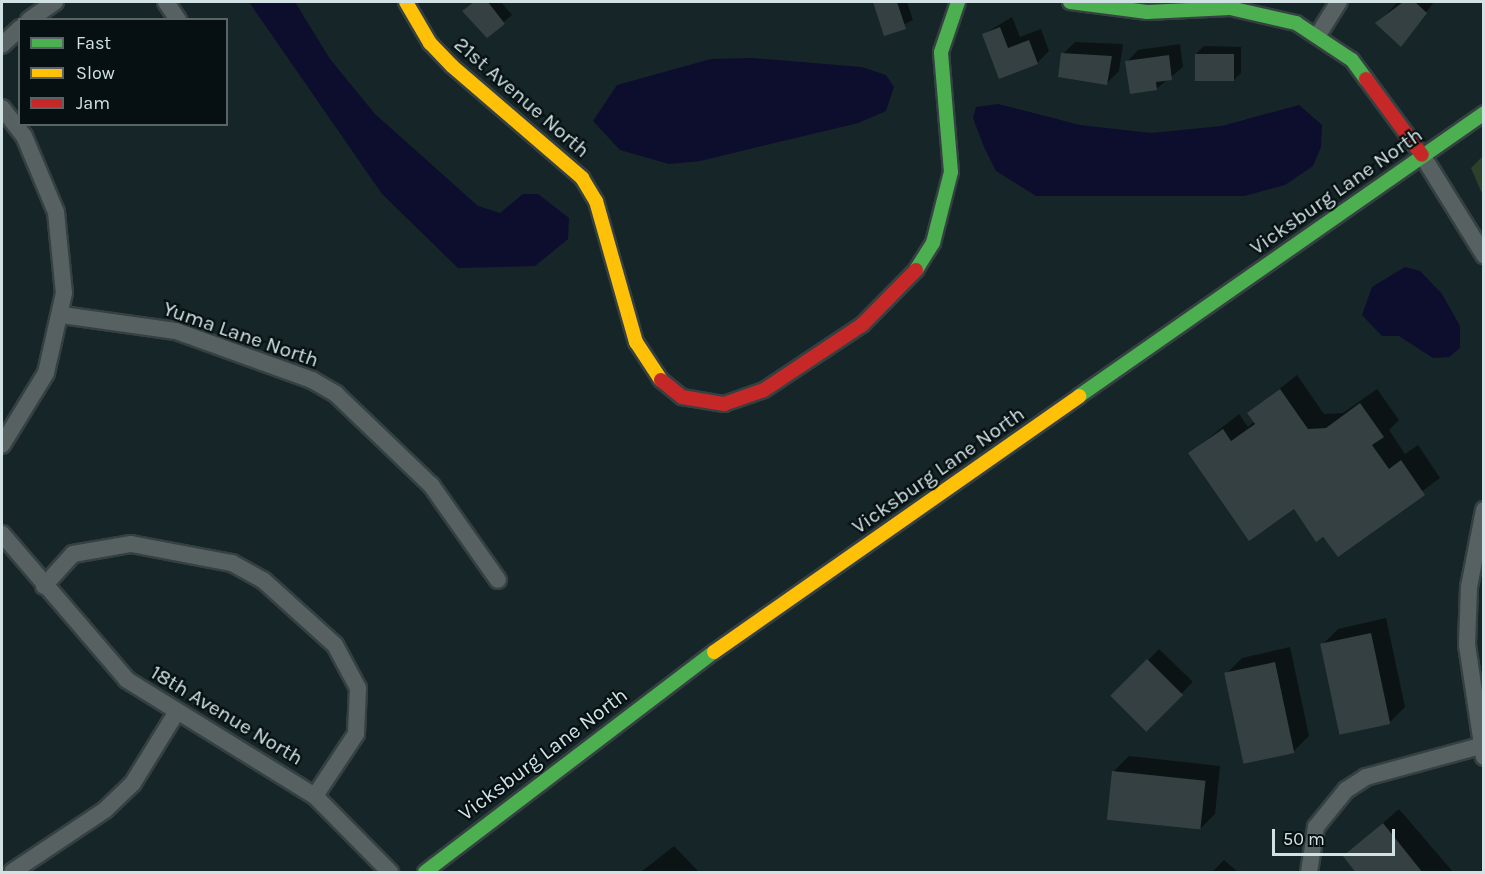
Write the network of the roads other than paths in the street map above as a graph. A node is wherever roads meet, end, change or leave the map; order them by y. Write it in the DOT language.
graph roads {
  1 [pos="55,2"];
  2 [pos="166,2"];
  3 [pos="406,2"];
  4 [pos="958,2"];
  5 [pos="1070,2"];
  6 [pos="1339,2"];
  7 [pos="32,18"];
  8 [pos="177,18"];
  9 [pos="18,30"];
  10 [pos="1318,35"];
  11 [pos="2,45"];
  12 [pos="2,108"];
  13 [pos="1484,113"];
  14 [pos="1422,155"];
  15 [pos="1484,255"];
  16 [pos="62,315"];
  17 [pos="2,445"];
  18 [pos="1484,510"];
  19 [pos="2,534"];
  20 [pos="498,580"];
  21 [pos="44,586"];
  22 [pos="176,713"];
  23 [pos="1482,752"];
  24 [pos="315,796"];
  25 [pos="12,873"];
  26 [pos="390,873"];
  27 [pos="424,873"];
  28 [pos="1309,873"];
  1 -- 7 [label="street"];
  2 -- 8 [label="street"];
  3 -- 4 [label="street, 21st Avenue North"];
  5 -- 10 [label="street"];
  6 -- 10 [label="street"];
  9 -- 11 [label="street"];
  10 -- 14 [label="street"];
  12 -- 16 [label="street"];
  13 -- 14 [label="street, Vicksburg Lane North"];
  14 -- 15 [label="street"];
  14 -- 27 [label="street, Vicksburg Lane North"];
  16 -- 17 [label="street"];
  16 -- 20 [label="street, Yuma Lane North"];
  18 -- 23 [label="street"];
  19 -- 21 [label="street, 18th Avenue North"];
  21 -- 22 [label="street, 18th Avenue North"];
  21 -- 24 [label="street"];
  22 -- 24 [label="street, 18th Avenue North"];
  22 -- 25 [label="street"];
  23 -- 28 [label="street"];
  24 -- 26 [label="street, 18th Avenue North"];
}
